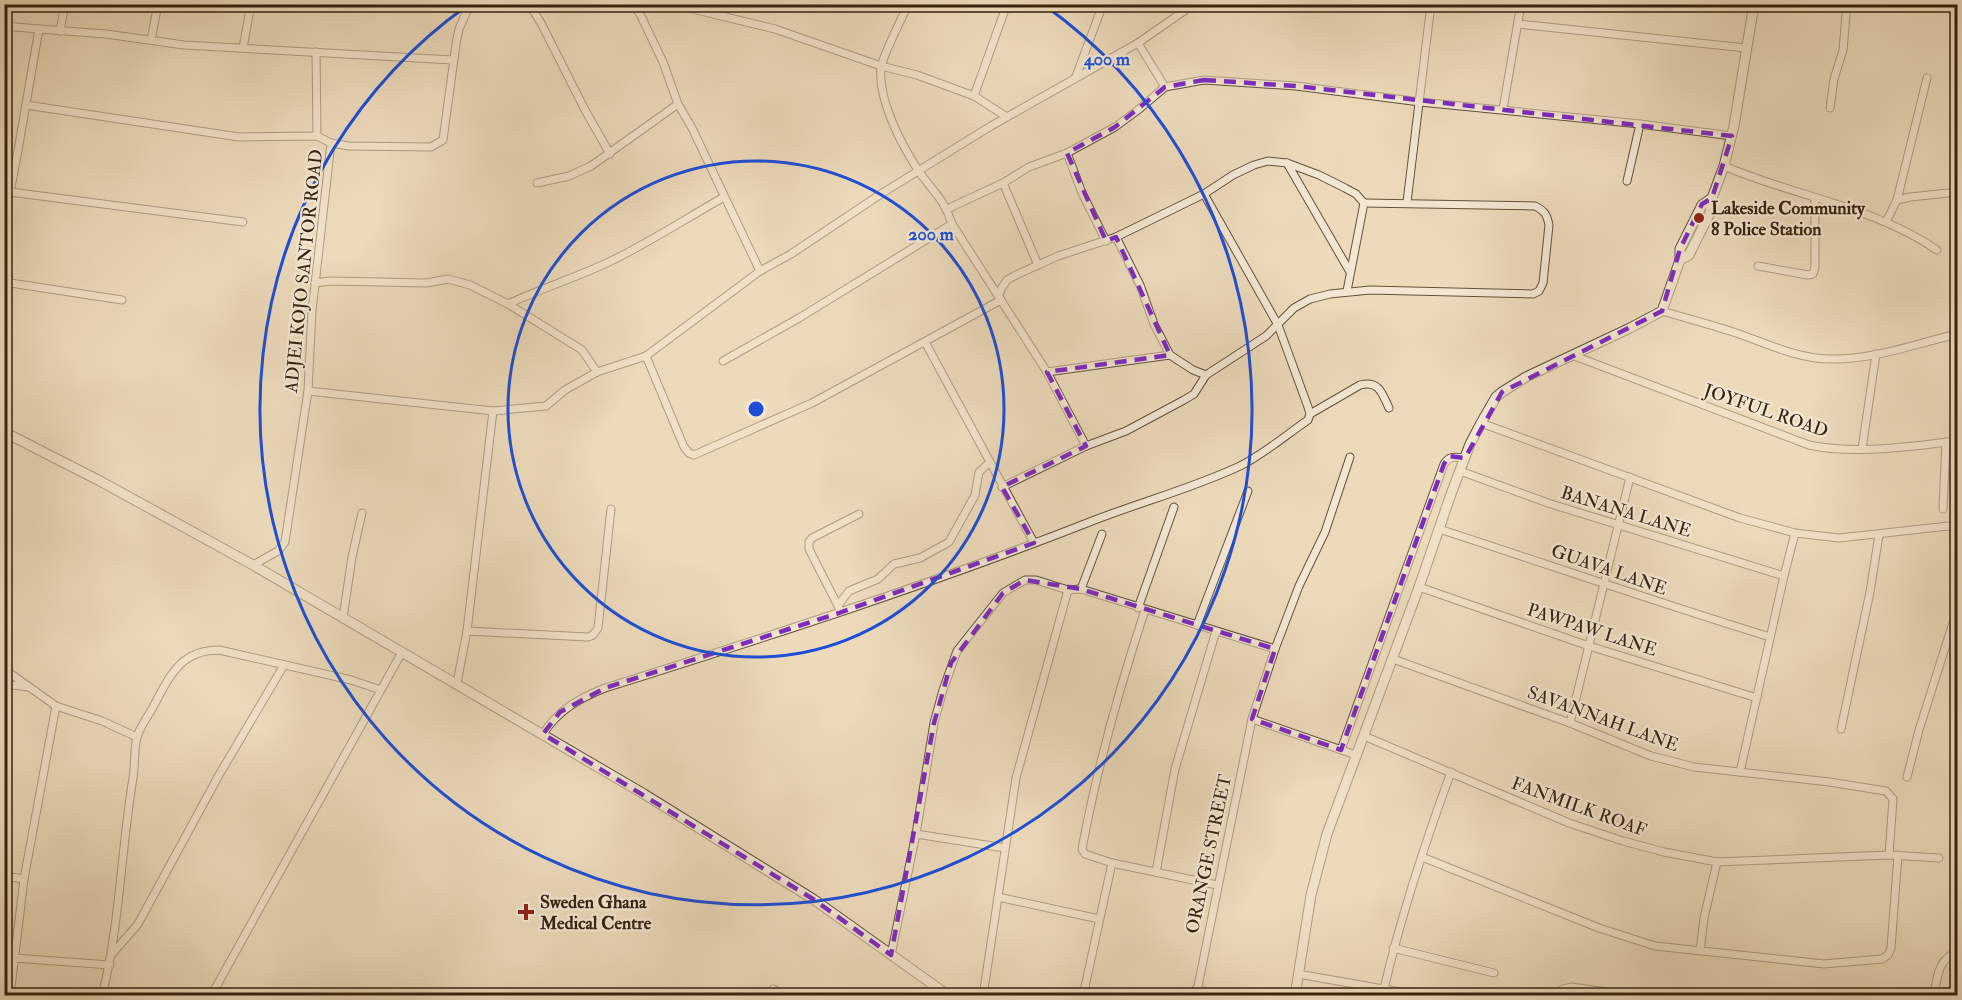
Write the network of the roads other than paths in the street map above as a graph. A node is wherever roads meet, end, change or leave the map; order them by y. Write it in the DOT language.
graph roads {
  1 [pos="65,4"];
  2 [pos="158,4"];
  3 [pos="251,4"];
  4 [pos="470,4"];
  5 [pos="529,4"];
  6 [pos="632,4"];
  7 [pos="672,4"];
  8 [pos="908,4"];
  9 [pos="1007,4"];
  10 [pos="1103,4"];
  11 [pos="1194,4"];
  12 [pos="1431,4"];
  13 [pos="1521,4"];
  14 [pos="1754,4"];
  15 [pos="1847,4"];
  16 [pos="1518,24"];
  17 [pos="4,26"];
  18 [pos="39,29"];
  19 [pos="60,31"];
  20 [pos="151,40"];
  21 [pos="1138,43"];
  22 [pos="243,48"];
  23 [pos="1746,48"];
  24 [pos="316,52"];
  25 [pos="453,60"];
  26 [pos="881,66"];
  27 [pos="1927,78"];
  28 [pos="1075,79"];
  29 [pos="1165,87"];
  30 [pos="974,96"];
  31 [pos="1420,102"];
  32 [pos="678,104"];
  33 [pos="26,105"];
  34 [pos="1830,108"];
  35 [pos="1503,109"];
  36 [pos="1007,117"];
  37 [pos="1640,124"];
  38 [pos="317,136"];
  39 [pos="1731,136"];
  40 [pos="331,143"];
  41 [pos="1067,153"];
  42 [pos="610,154"];
  43 [pos="1287,163"];
  44 [pos="1724,165"];
  45 [pos="918,171"];
  46 [pos="1628,181"];
  47 [pos="537,183"];
  48 [pos="1003,183"];
  49 [pos="10,192"];
  50 [pos="1958,192"];
  51 [pos="1204,194"];
  52 [pos="724,196"];
  53 [pos="1815,198"];
  54 [pos="1897,200"];
  55 [pos="1407,202"];
  56 [pos="1364,203"];
  57 [pos="4,207"];
  58 [pos="947,209"];
  59 [pos="243,222"];
  60 [pos="1886,222"];
  61 [pos="952,224"];
  62 [pos="1116,237"];
  63 [pos="1106,241"];
  64 [pos="1937,250"];
  65 [pos="1038,265"];
  66 [pos="1758,266"];
  67 [pos="760,271"];
  68 [pos="1350,272"];
  69 [pos="4,282"];
  70 [pos="315,283"];
  71 [pos="1347,291"];
  72 [pos="1000,298"];
  73 [pos="122,300"];
  74 [pos="508,304"];
  75 [pos="1662,311"];
  76 [pos="1278,325"];
  77 [pos="1958,334"];
  78 [pos="925,342"];
  79 [pos="1876,354"];
  80 [pos="1170,355"];
  81 [pos="1572,355"];
  82 [pos="646,356"];
  83 [pos="723,361"];
  84 [pos="597,372"];
  85 [pos="1047,372"];
  86 [pos="1206,375"];
  87 [pos="308,391"];
  88 [pos="1389,408"];
  89 [pos="493,411"];
  90 [pos="1310,414"];
  91 [pos="1481,423"];
  92 [pos="4,432"];
  93 [pos="1958,441"];
  94 [pos="1946,442"];
  95 [pos="1086,446"];
  96 [pos="1862,449"];
  97 [pos="1350,457"];
  98 [pos="1465,458"];
  99 [pos="989,463"];
  100 [pos="1460,471"];
  101 [pos="1630,477"];
  102 [pos="1002,487"];
  103 [pos="1248,491"];
  104 [pos="1174,507"];
  105 [pos="611,509"];
  106 [pos="1943,509"];
  107 [pos="362,513"];
  108 [pos="859,514"];
  109 [pos="1958,525"];
  110 [pos="1618,526"];
  111 [pos="1439,529"];
  112 [pos="1795,533"];
  113 [pos="1102,534"];
  114 [pos="1879,535"];
  115 [pos="1034,543"];
  116 [pos="253,565"];
  117 [pos="1784,576"];
  118 [pos="1604,582"];
  119 [pos="1419,587"];
  120 [pos="1081,589"];
  121 [pos="1068,590"];
  122 [pos="839,604"];
  123 [pos="1958,607"];
  124 [pos="1141,609"];
  125 [pos="839,613"];
  126 [pos="343,618"];
  127 [pos="1197,625"];
  128 [pos="467,631"];
  129 [pos="1216,631"];
  130 [pos="1770,637"];
  131 [pos="1588,646"];
  132 [pos="1275,649"];
  133 [pos="402,652"];
  134 [pos="1393,659"];
  135 [pos="284,665"];
  136 [pos="4,669"];
  137 [pos="457,683"];
  138 [pos="4,684"];
  139 [pos="30,687"];
  140 [pos="381,690"];
  141 [pos="1757,698"];
  142 [pos="56,706"];
  143 [pos="1252,719"];
  144 [pos="1570,723"];
  145 [pos="1841,729"];
  146 [pos="543,734"];
  147 [pos="137,736"];
  148 [pos="1364,736"];
  149 [pos="1341,750"];
  150 [pos="1356,755"];
  151 [pos="1451,772"];
  152 [pos="1740,772"];
  153 [pos="1907,777"];
  154 [pos="916,834"];
  155 [pos="1005,849"];
  156 [pos="1889,855"];
  157 [pos="1898,855"];
  158 [pos="1422,857"];
  159 [pos="1939,858"];
  160 [pos="1717,862"];
  161 [pos="1112,863"];
  162 [pos="1156,872"];
  163 [pos="4,876"];
  164 [pos="24,879"];
  165 [pos="1217,885"];
  166 [pos="998,897"];
  167 [pos="1099,919"];
  168 [pos="1393,948"];
  169 [pos="1700,951"];
  170 [pos="1958,953"];
  171 [pos="111,955"];
  172 [pos="891,955"];
  173 [pos="14,958"];
  174 [pos="110,965"];
  175 [pos="1494,973"];
  176 [pos="1298,974"];
  177 [pos="1384,988"];
  178 [pos="773,989"];
  179 [pos="1196,992"];
  180 [pos="10,996"];
  181 [pos="102,996"];
  182 [pos="211,996"];
  183 [pos="786,996"];
  184 [pos="949,996"];
  185 [pos="983,996"];
  186 [pos="1083,996"];
  187 [pos="1220,996"];
  188 [pos="1294,996"];
  189 [pos="1423,996"];
  190 [pos="1559,996"];
  191 [pos="1635,996"];
  192 [pos="1934,996"];
  1 -- 19 [label="street"];
  2 -- 20 [label="street"];
  3 -- 22 [label="street"];
  4 -- 25 [label="street, ADJEI KOJO SANTOR ROAD"];
  5 -- 42 [label="street"];
  6 -- 32 [label="street"];
  7 -- 26 [label="street"];
  8 -- 26 [label="street"];
  9 -- 30 [label="street"];
  10 -- 28 [label="street"];
  11 -- 21 [label="street"];
  12 -- 31 [label="street"];
  13 -- 16 [label="street"];
  14 -- 23 [label="street"];
  15 -- 34 [label="street"];
  16 -- 23 [label="street"];
  16 -- 35 [label="street"];
  17 -- 18 [label="street"];
  18 -- 19 [label="street"];
  18 -- 33 [label="street"];
  19 -- 20 [label="street"];
  20 -- 22 [label="street"];
  21 -- 28 [label="street"];
  21 -- 29 [label="street"];
  22 -- 24 [label="street"];
  23 -- 39 [label="street"];
  24 -- 25 [label="street"];
  24 -- 38 [label="street"];
  25 -- 40 [label="street, ADJEI KOJO SANTOR ROAD"];
  26 -- 30 [label="street"];
  26 -- 45 [label="street"];
  27 -- 54 [label="street"];
  28 -- 36 [label="street"];
  29 -- 31 [label="street"];
  29 -- 41 [label="street"];
  30 -- 36 [label="street"];
  31 -- 35 [label="street"];
  31 -- 55 [label="street"];
  32 -- 42 [label="street"];
  32 -- 52 [label="street"];
  33 -- 38 [label="street"];
  33 -- 49 [label="street"];
  35 -- 37 [label="street"];
  36 -- 45 [label="street"];
  37 -- 39 [label="street"];
  37 -- 46 [label="street"];
  38 -- 40 [label="street"];
  39 -- 44 [label="street"];
  40 -- 70 [label="street, ADJEI KOJO SANTOR ROAD"];
  41 -- 48 [label="street"];
  41 -- 63 [label="street"];
  42 -- 47 [label="street"];
  43 -- 51 [label="street"];
  43 -- 56 [label="street"];
  43 -- 68 [label="street"];
  44 -- 53 [label="street"];
  44 -- 75 [label="street"];
  45 -- 58 [label="street"];
  45 -- 67 [label="street"];
  48 -- 58 [label="street"];
  48 -- 65 [label="street"];
  49 -- 57 [label="street"];
  49 -- 59 [label="street"];
  50 -- 54 [label="street"];
  51 -- 62 [label="street"];
  51 -- 76 [label="street"];
  52 -- 67 [label="street"];
  52 -- 74 [label="street"];
  53 -- 60 [label="street"];
  53 -- 66 [label="street"];
  54 -- 60 [label="street"];
  55 -- 56 [label="street"];
  55 -- 71 [label="street"];
  56 -- 68 [label="street"];
  58 -- 61 [label="street"];
  60 -- 64 [label="street"];
  61 -- 72 [label="street"];
  61 -- 83 [label="street"];
  62 -- 63 [label="street"];
  62 -- 80 [label="street"];
  63 -- 65 [label="street"];
  65 -- 72 [label="street"];
  67 -- 82 [label="street"];
  68 -- 71 [label="street"];
  69 -- 73 [label="street"];
  70 -- 74 [label="street"];
  70 -- 87 [label="street, ADJEI KOJO SANTOR ROAD"];
  71 -- 76 [label="street"];
  72 -- 78 [label="street"];
  72 -- 85 [label="street"];
  74 -- 84 [label="street"];
  75 -- 79 [label="street"];
  75 -- 81 [label="street"];
  76 -- 86 [label="street"];
  76 -- 90 [label="street"];
  77 -- 79 [label="street"];
  78 -- 82 [label="street"];
  78 -- 99 [label="street"];
  79 -- 96 [label="street"];
  80 -- 85 [label="street"];
  80 -- 86 [label="street"];
  81 -- 91 [label="street"];
  81 -- 96 [label="street, JOYFUL ROAD"];
  82 -- 84 [label="street"];
  84 -- 89 [label="street"];
  85 -- 95 [label="street"];
  86 -- 95 [label="street"];
  87 -- 89 [label="street"];
  87 -- 116 [label="street, ADJEI KOJO SANTOR ROAD"];
  88 -- 90 [label="street"];
  89 -- 128 [label="street"];
  90 -- 115 [label="street"];
  91 -- 98 [label="street"];
  91 -- 101 [label="street"];
  92 -- 116 [label="street"];
  93 -- 94 [label="street, JOYFUL ROAD"];
  94 -- 96 [label="street, JOYFUL ROAD"];
  94 -- 106 [label="street"];
  95 -- 102 [label="street"];
  97 -- 132 [label="street, ORANGE STREET"];
  98 -- 100 [label="street"];
  98 -- 149 [label="street"];
  99 -- 102 [label="street"];
  99 -- 122 [label="street"];
  100 -- 110 [label="street, BANANA LANE"];
  100 -- 111 [label="street"];
  101 -- 110 [label="street"];
  101 -- 112 [label="street"];
  102 -- 115 [label="street"];
  103 -- 127 [label="street"];
  104 -- 124 [label="street"];
  105 -- 128 [label="street"];
  107 -- 126 [label="street"];
  108 -- 122 [label="street"];
  109 -- 114 [label="street"];
  110 -- 117 [label="street, BANANA LANE"];
  110 -- 118 [label="street"];
  111 -- 118 [label="street, GUAVA LANE"];
  111 -- 119 [label="street"];
  112 -- 114 [label="street"];
  112 -- 117 [label="street"];
  113 -- 120 [label="street"];
  114 -- 145 [label="street"];
  115 -- 125 [label="street"];
  116 -- 126 [label="street"];
  117 -- 130 [label="street"];
  118 -- 130 [label="street, GUAVA LANE"];
  118 -- 131 [label="street"];
  119 -- 131 [label="street, PAWPAW LANE"];
  119 -- 134 [label="street"];
  120 -- 121 [label="street"];
  120 -- 124 [label="street"];
  121 -- 154 [label="street"];
  121 -- 155 [label="street"];
  122 -- 125 [label="street"];
  123 -- 153 [label="street"];
  124 -- 127 [label="street"];
  124 -- 161 [label="street"];
  125 -- 146 [label="street"];
  126 -- 133 [label="street"];
  127 -- 129 [label="street"];
  128 -- 137 [label="street"];
  129 -- 132 [label="street"];
  129 -- 162 [label="street"];
  130 -- 141 [label="street"];
  131 -- 141 [label="street, PAWPAW LANE"];
  131 -- 144 [label="street"];
  132 -- 143 [label="street, ORANGE STREET"];
  133 -- 137 [label="street"];
  133 -- 140 [label="street"];
  134 -- 144 [label="street, SAVANNAH LANE"];
  134 -- 148 [label="street"];
  135 -- 140 [label="street"];
  135 -- 147 [label="street"];
  135 -- 171 [label="street"];
  136 -- 139 [label="street"];
  137 -- 146 [label="street"];
  138 -- 139 [label="street"];
  139 -- 142 [label="street"];
  140 -- 182 [label="street"];
  141 -- 152 [label="street"];
  142 -- 147 [label="street"];
  142 -- 164 [label="street"];
  143 -- 149 [label="street"];
  143 -- 165 [label="street, ORANGE STREET"];
  144 -- 152 [label="street, SAVANNAH LANE"];
  146 -- 172 [label="street"];
  147 -- 171 [label="street"];
  148 -- 150 [label="street"];
  148 -- 151 [label="street, FANMILK ROAF"];
  149 -- 150 [label="street"];
  150 -- 176 [label="street"];
  151 -- 158 [label="street"];
  151 -- 160 [label="street, FANMILK ROAF"];
  152 -- 156 [label="street, SAVANNAH LANE"];
  154 -- 155 [label="street"];
  154 -- 172 [label="street"];
  155 -- 166 [label="street"];
  156 -- 157 [label="street, FANMILK ROAF"];
  156 -- 160 [label="street, FANMILK ROAF"];
  157 -- 159 [label="street, FANMILK ROAF"];
  157 -- 169 [label="street"];
  158 -- 168 [label="street"];
  158 -- 169 [label="street"];
  160 -- 169 [label="street"];
  161 -- 162 [label="street"];
  161 -- 167 [label="street"];
  162 -- 165 [label="street"];
  163 -- 164 [label="street"];
  164 -- 173 [label="street"];
  165 -- 179 [label="street, ORANGE STREET"];
  166 -- 167 [label="street"];
  166 -- 185 [label="street"];
  167 -- 186 [label="street"];
  168 -- 175 [label="street"];
  168 -- 177 [label="street"];
  170 -- 192 [label="street"];
  171 -- 174 [label="street"];
  172 -- 184 [label="street"];
  173 -- 174 [label="street"];
  173 -- 180 [label="street"];
  174 -- 181 [label="street"];
  176 -- 177 [label="street"];
  176 -- 188 [label="street"];
  177 -- 189 [label="street"];
  178 -- 183 [label="street"];
  179 -- 187 [label="street"];
  190 -- 191 [label="street"];
}
